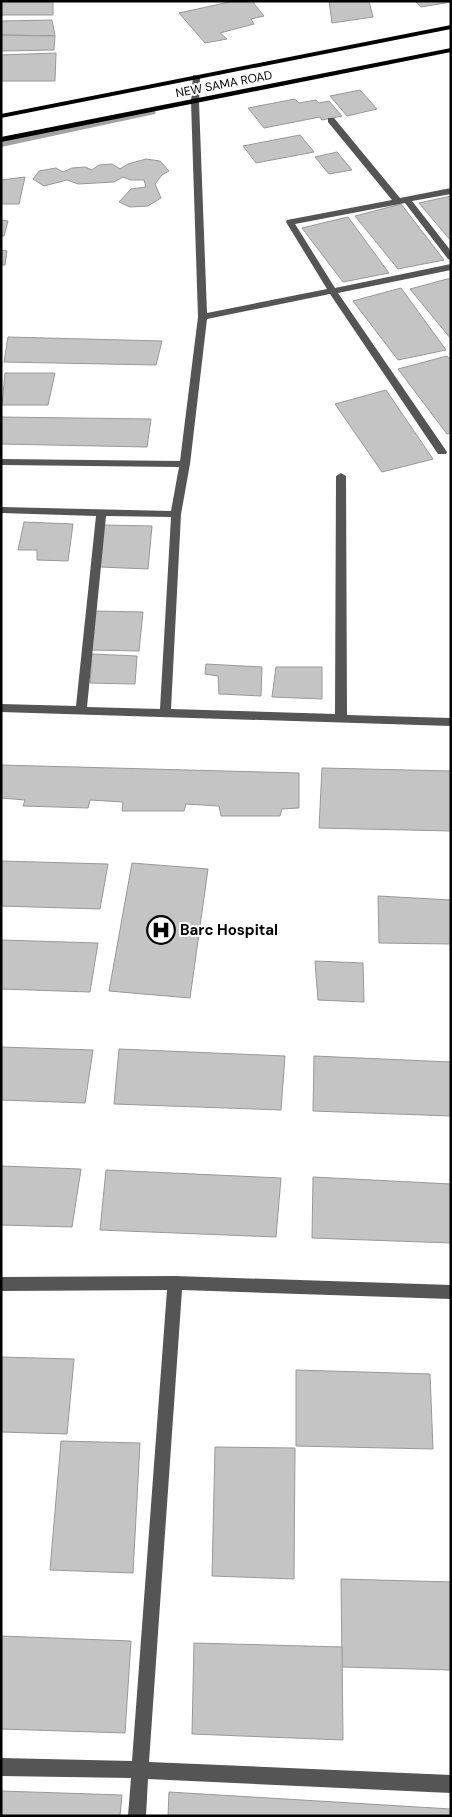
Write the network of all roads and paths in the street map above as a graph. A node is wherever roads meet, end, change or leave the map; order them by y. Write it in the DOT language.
graph roads {
  1 [pos="451,27"];
  2 [pos="451,50"];
  3 [pos="196,77"];
  4 [pos="195,102"];
  5 [pos="1,116"];
  6 [pos="331,120"];
  7 [pos="1,140"];
  8 [pos="451,191"];
  9 [pos="402,201"];
  10 [pos="451,257"];
  11 [pos="451,268"];
  12 [pos="333,292"];
  13 [pos="203,317"];
  14 [pos="442,452"];
  15 [pos="1,462"];
  16 [pos="185,464"];
  17 [pos="341,476"];
  18 [pos="1,510"];
  19 [pos="101,513"];
  20 [pos="176,514"];
  21 [pos="1,708"];
  22 [pos="81,711"];
  23 [pos="165,714"];
  24 [pos="341,719"];
  25 [pos="451,722"];
  26 [pos="175,1283"];
  27 [pos="1,1284"];
  28 [pos="451,1292"];
  29 [pos="1,1767"];
  30 [pos="141,1770"];
  31 [pos="451,1784"];
  32 [pos="137,1816"];
  1 -- 3 [label="main road, NEW SAMA ROAD"];
  2 -- 4 [label="main road, NEW SAMA ROAD"];
  3 -- 4 [label="street"];
  3 -- 5 [label="main road, NEW SAMA ROAD"];
  4 -- 7 [label="main road, NEW SAMA ROAD"];
  4 -- 13 [label="street"];
  6 -- 9 [label="street"];
  8 -- 9 [label="street"];
  9 -- 10 [label="street"];
  9 -- 12 [label="street"];
  11 -- 12 [label="street"];
  12 -- 13 [label="street"];
  12 -- 14 [label="street"];
  13 -- 16 [label="street"];
  15 -- 16 [label="street"];
  16 -- 20 [label="street"];
  17 -- 24 [label="street"];
  18 -- 19 [label="street"];
  19 -- 20 [label="street"];
  19 -- 22 [label="street"];
  20 -- 23 [label="street"];
  21 -- 22 [label="street"];
  22 -- 23 [label="street"];
  23 -- 24 [label="street"];
  24 -- 25 [label="street"];
  26 -- 27 [label="street"];
  26 -- 28 [label="street"];
  26 -- 30 [label="street"];
  29 -- 30 [label="street"];
  30 -- 31 [label="street"];
  30 -- 32 [label="street"];
}
